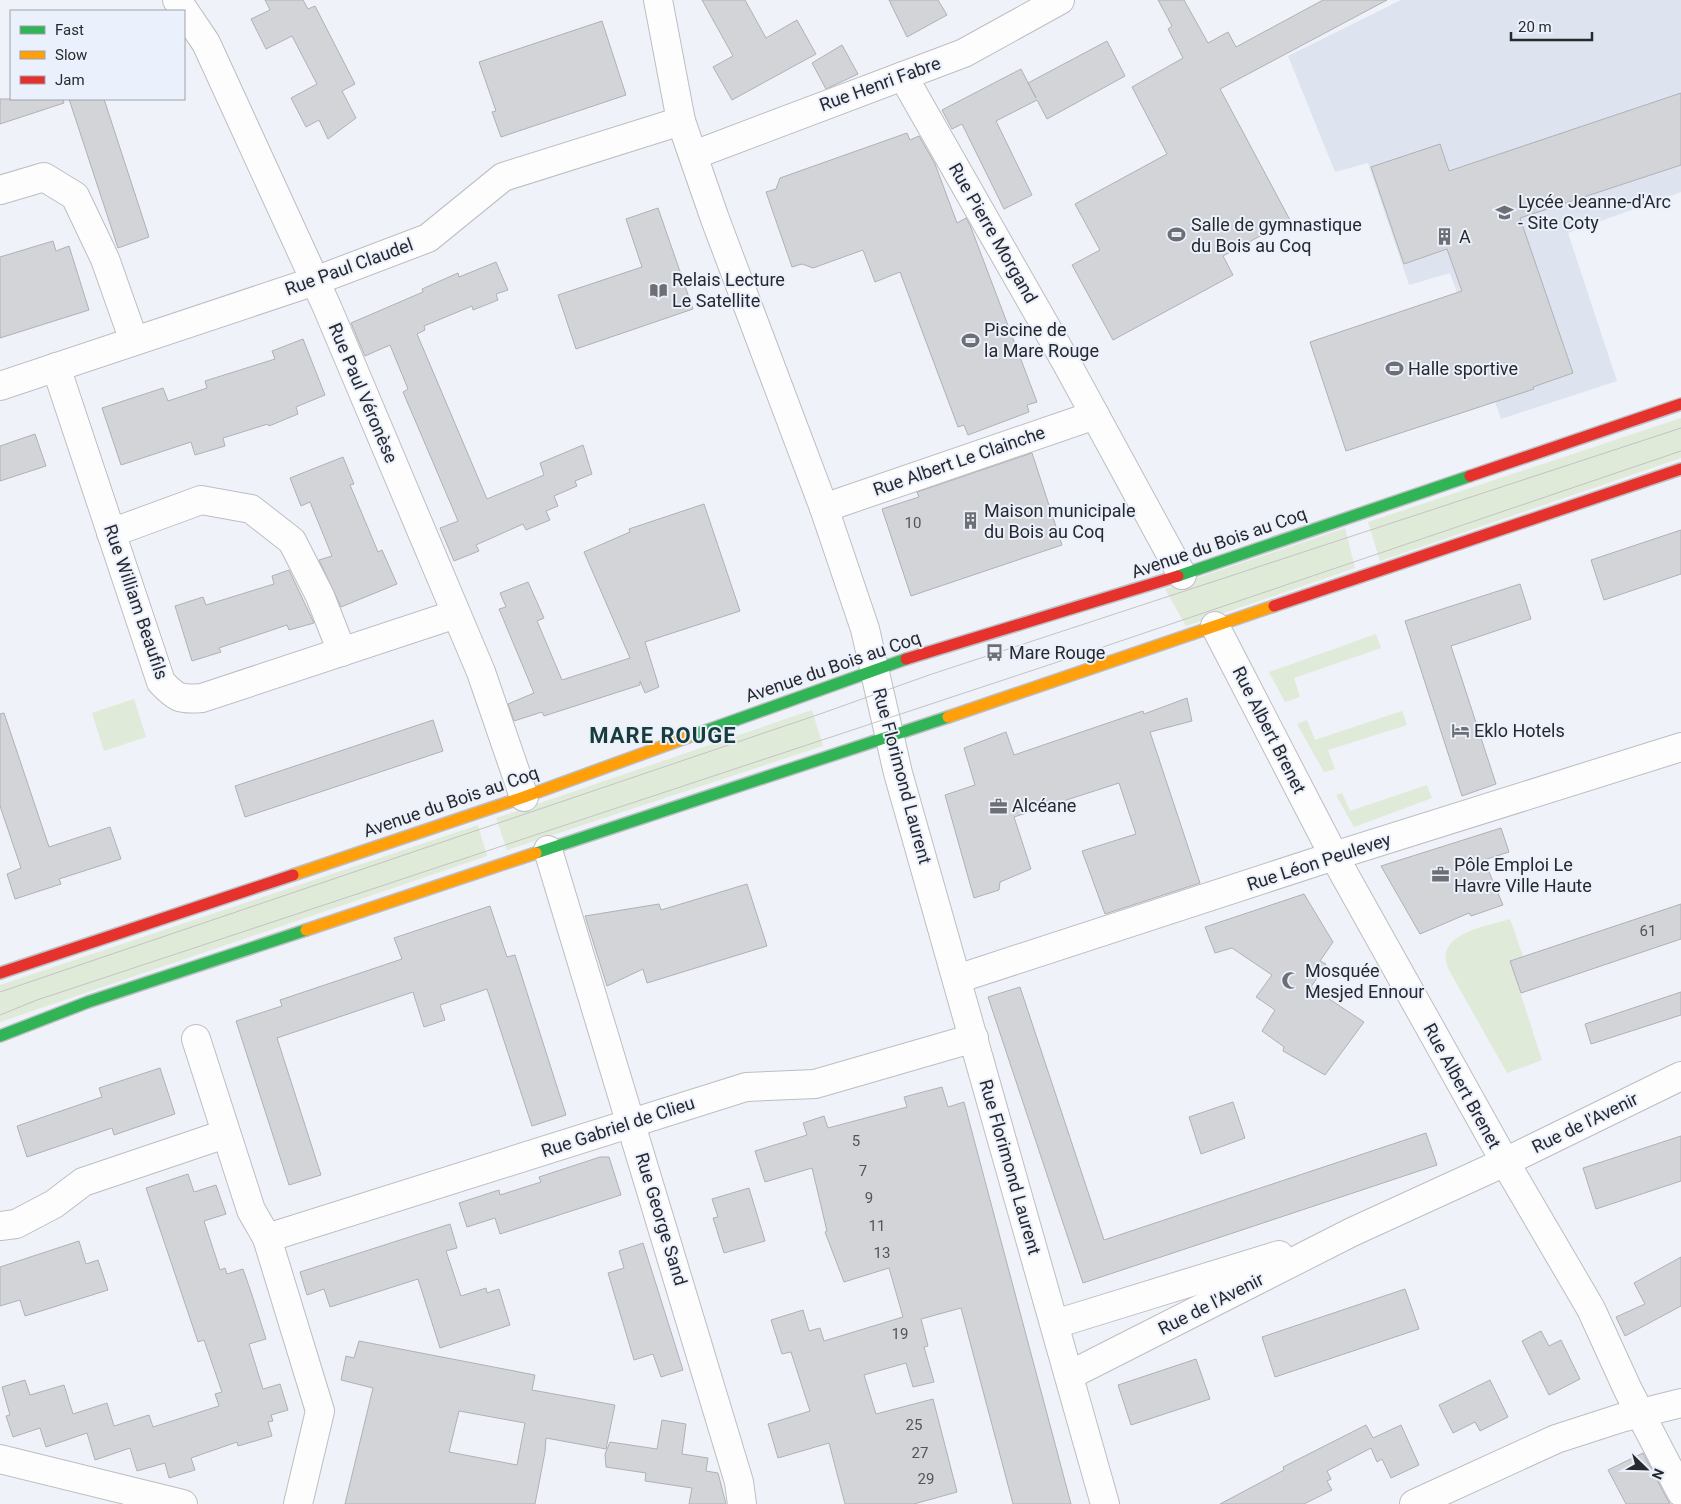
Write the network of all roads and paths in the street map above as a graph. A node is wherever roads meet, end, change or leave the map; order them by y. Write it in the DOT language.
graph roads {
  1 [pos="658,0"];
  2 [pos="1060,0"];
  3 [pos="185,12"];
  4 [pos="904,76"];
  5 [pos="682,121"];
  6 [pos="694,155"];
  7 [pos="0,190"];
  8 [pos="316,281"];
  9 [pos="134,341"];
  10 [pos="56,367"];
  11 [pos="0,386"];
  12 [pos="1681,404"];
  13 [pos="1095,415"];
  14 [pos="1681,469"];
  15 [pos="824,508"];
  16 [pos="111,533"];
  17 [pos="1182,575"];
  18 [pos="456,614"];
  19 [pos="1214,626"];
  20 [pos="342,652"];
  21 [pos="874,670"];
  22 [pos="890,736"];
  23 [pos="1681,747"];
  24 [pos="524,796"];
  25 [pos="548,850"];
  26 [pos="1334,856"];
  27 [pos="0,973"];
  28 [pos="957,979"];
  29 [pos="0,1036"];
  30 [pos="974,1038"];
  31 [pos="196,1039"];
  32 [pos="1681,1076"];
  33 [pos="632,1124"];
  34 [pos="225,1134"];
  35 [pos="1505,1162"];
  36 [pos="0,1226"];
  37 [pos="1352,1232"];
  38 [pos="267,1238"];
  39 [pos="1055,1324"];
  40 [pos="1070,1375"];
  41 [pos="1681,1403"];
  42 [pos="1640,1413"];
  43 [pos="0,1459"];
  44 [pos="1681,1492"];
  45 [pos="184,1504"];
  46 [pos="298,1504"];
  47 [pos="742,1504"];
  48 [pos="1105,1504"];
  49 [pos="1414,1504"];
  1 -- 5 [label="street, Rue Florimond Laurent"];
  2 -- 4 [label="street, Rue Henri Fabre"];
  3 -- 8 [label="street, Rue Paul Véronèse"];
  4 -- 6 [label="street, Rue Henri Fabre"];
  4 -- 13 [label="street, Rue Pierre Morgand"];
  5 -- 6 [label="street, Rue Florimond Laurent"];
  5 -- 8 [label="street, Rue Paul Claudel"];
  6 -- 15 [label="street, Rue Florimond Laurent"];
  7 -- 9 [label="street"];
  8 -- 9 [label="street, Rue Paul Claudel"];
  8 -- 18 [label="street, Rue Paul Véronèse"];
  9 -- 10 [label="street, Rue Paul Claudel"];
  10 -- 11 [label="street, Rue Paul Claudel"];
  10 -- 16 [label="street, Rue William Beaufils"];
  12 -- 17 [label="main road, Avenue du Bois au Coq"];
  13 -- 15 [label="street, Rue Albert Le Clainche"];
  13 -- 17 [label="street, Rue Pierre Morgand"];
  14 -- 19 [label="main road"];
  15 -- 21 [label="street, Rue Florimond Laurent"];
  16 -- 20 [label="street"];
  16 -- 20 [label="street, Rue William Beaufils"];
  17 -- 21 [label="main road, Avenue du Bois au Coq"];
  18 -- 20 [label="street, Rue William Beaufils"];
  18 -- 24 [label="street, Rue Paul Véronèse"];
  19 -- 22 [label="main road"];
  19 -- 26 [label="street, Rue Albert Brenet"];
  21 -- 22 [label="street, Rue Florimond Laurent"];
  21 -- 24 [label="main road, Avenue du Bois au Coq"];
  22 -- 25 [label="main road"];
  22 -- 28 [label="street, Rue Florimond Laurent"];
  23 -- 26 [label="street, Rue Léon Peulevey"];
  24 -- 27 [label="main road, Avenue du Bois au Coq"];
  25 -- 29 [label="main road"];
  25 -- 33 [label="street, Rue George Sand"];
  26 -- 28 [label="street, Rue Léon Peulevey"];
  26 -- 35 [label="street, Rue Albert Brenet"];
  28 -- 30 [label="street, Rue Florimond Laurent"];
  30 -- 33 [label="street, Rue Gabriel de Clieu"];
  30 -- 39 [label="street, Rue Florimond Laurent"];
  31 -- 34 [label="street"];
  32 -- 35 [label="street, Rue de l'Avenir"];
  33 -- 38 [label="street, Rue Gabriel de Clieu"];
  33 -- 47 [label="street, Rue George Sand"];
  34 -- 36 [label="street"];
  34 -- 38 [label="street"];
  35 -- 37 [label="street, Rue de l'Avenir"];
  35 -- 42 [label="street, Rue Albert Brenet"];
  37 -- 39 [label="street, Rue de l'Avenir"];
  37 -- 40 [label="street, Rue de l'Avenir"];
  38 -- 46 [label="street"];
  39 -- 40 [label="street, Rue Florimond Laurent"];
  40 -- 48 [label="street, Rue Florimond Laurent"];
  41 -- 42 [label="street"];
  42 -- 44 [label="street, Rue Albert Brenet"];
  42 -- 49 [label="street"];
  43 -- 45 [label="street"];
}
